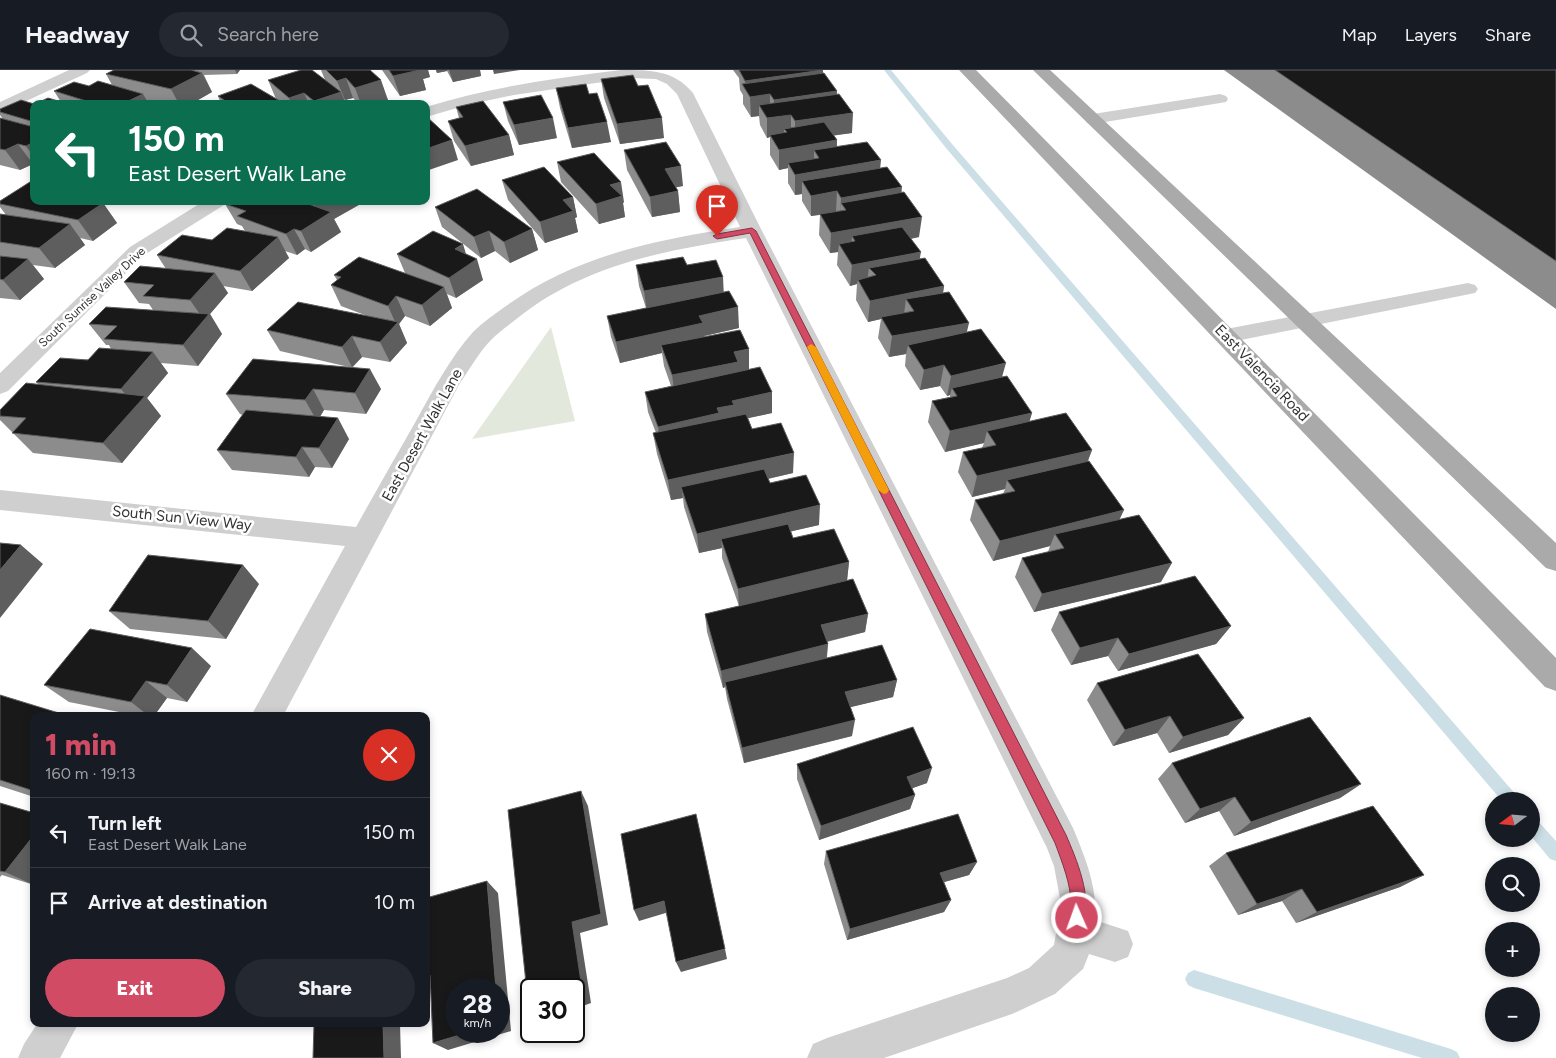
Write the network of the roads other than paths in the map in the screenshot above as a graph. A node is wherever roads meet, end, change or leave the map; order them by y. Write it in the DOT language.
graph roads {
  1 [pos="82,70"];
  2 [pos="967,70"];
  3 [pos="1041,70"];
  4 [pos="1220,99"];
  5 [pos="0,108"];
  6 [pos="430,111"];
  7 [pos="1093,119"];
  8 [pos="211,205"];
  9 [pos="752,231"];
  10 [pos="1468,289"];
  11 [pos="1305,322"];
  12 [pos="1226,336"];
  13 [pos="0,386"];
  14 [pos="0,500"];
  15 [pos="365,538"];
  16 [pos="1556,560"];
  17 [pos="1556,678"];
  18 [pos="269,712"];
  19 [pos="1076,932"];
  20 [pos="1115,944"];
  21 [pos="57,1027"];
  22 [pos="38,1058"];
  23 [pos="827,1058"];
  1 -- 5 [label="street"];
  2 -- 12 [label="main road, East Valencia Road"];
  3 -- 7 [label="main road"];
  4 -- 7 [label="street"];
  6 -- 9 [label="street"];
  7 -- 11 [label="main road"];
  8 -- 13 [label="street, South Sunrise Valley Drive"];
  9 -- 15 [label="street, East Desert Walk Lane"];
  9 -- 19 [label="street"];
  10 -- 11 [label="street"];
  11 -- 12 [label="street"];
  11 -- 16 [label="main road"];
  12 -- 17 [label="main road, East Valencia Road"];
  14 -- 15 [label="street, South Sun View Way"];
  15 -- 18 [label="street, East Desert Walk Lane"];
  19 -- 20 [label="street"];
  19 -- 23 [label="street"];
  21 -- 22 [label="street"];
}
